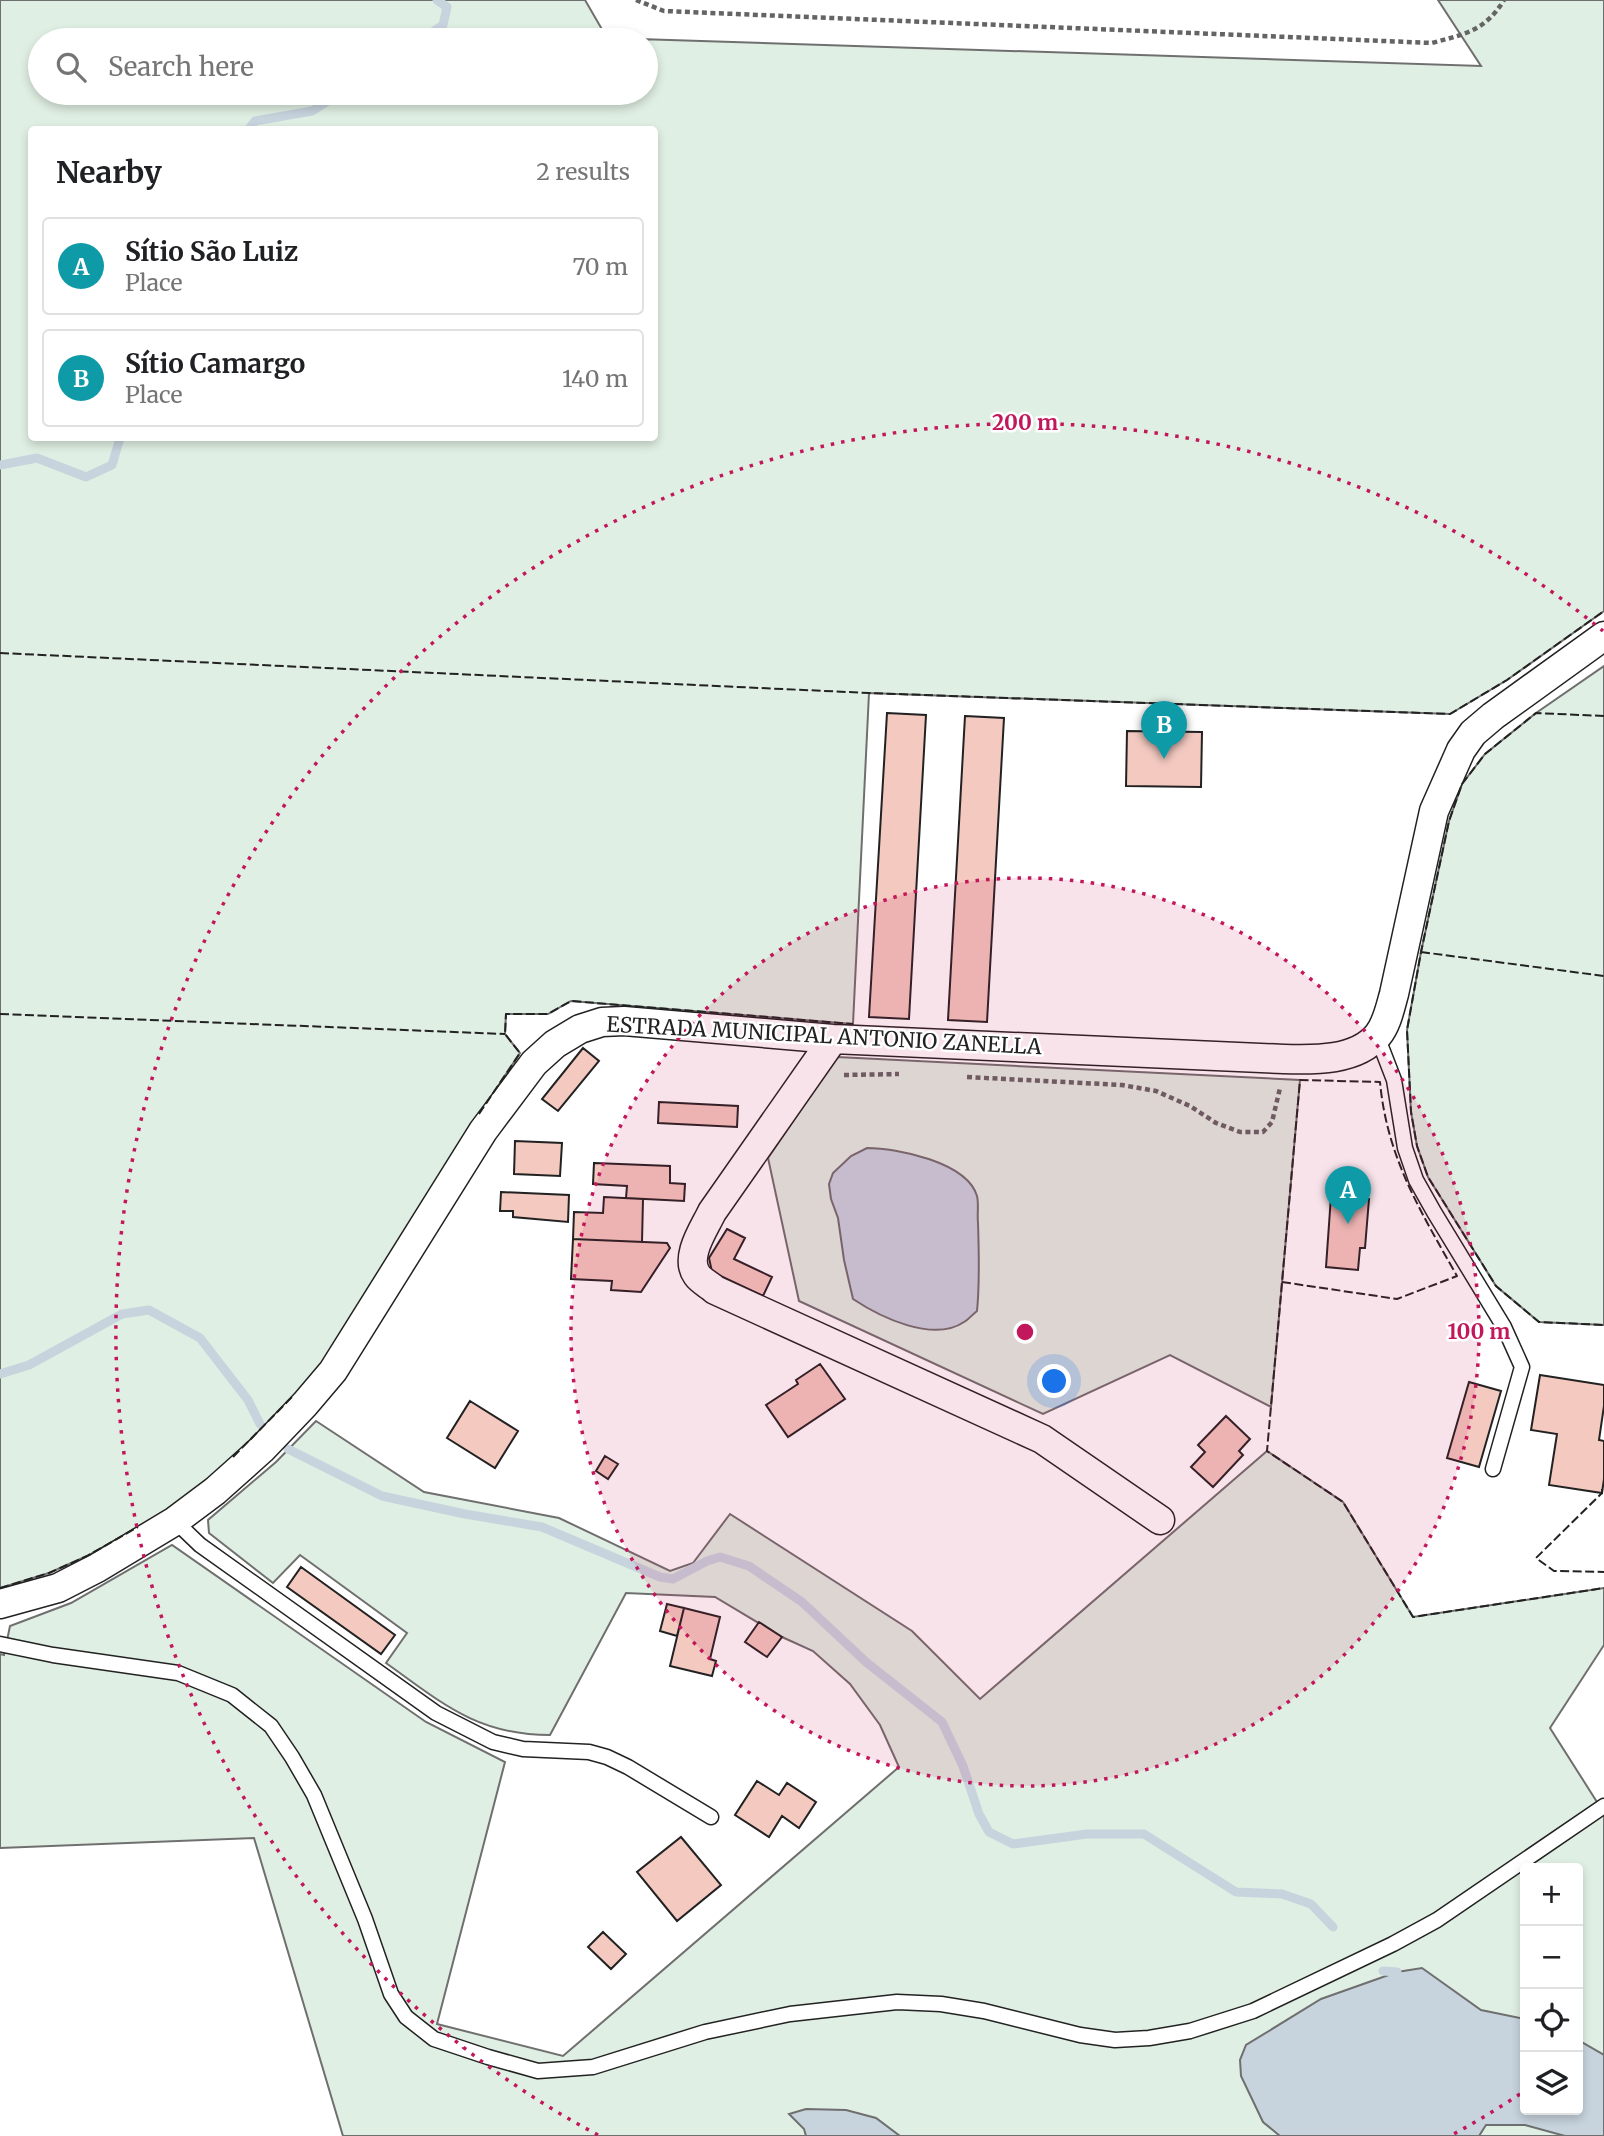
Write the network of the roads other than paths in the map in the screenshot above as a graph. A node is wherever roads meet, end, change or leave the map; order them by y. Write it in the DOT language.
graph roads {
  1 [pos="1604,636"];
  2 [pos="1377,1036"];
  3 [pos="832,1039"];
  4 [pos="1493,1469"];
  5 [pos="1160,1520"];
  6 [pos="175,1521"];
  7 [pos="0,1604"];
  8 [pos="0,1644"];
  9 [pos="1604,1806"];
  10 [pos="712,1817"];
  1 -- 2 [label="street"];
  2 -- 3 [label="street, ESTRADA MUNICIPAL ANTONIO ZANELLA"];
  2 -- 4 [label="lane"];
  3 -- 5 [label="street"];
  3 -- 6 [label="street, ESTRADA MUNICIPAL ANTONIO ZANELLA"];
  6 -- 7 [label="street, ESTRADA MUNICIPAL ANTONIO ZANELLA"];
  6 -- 10 [label="lane"];
  8 -- 9 [label="lane"];
}
